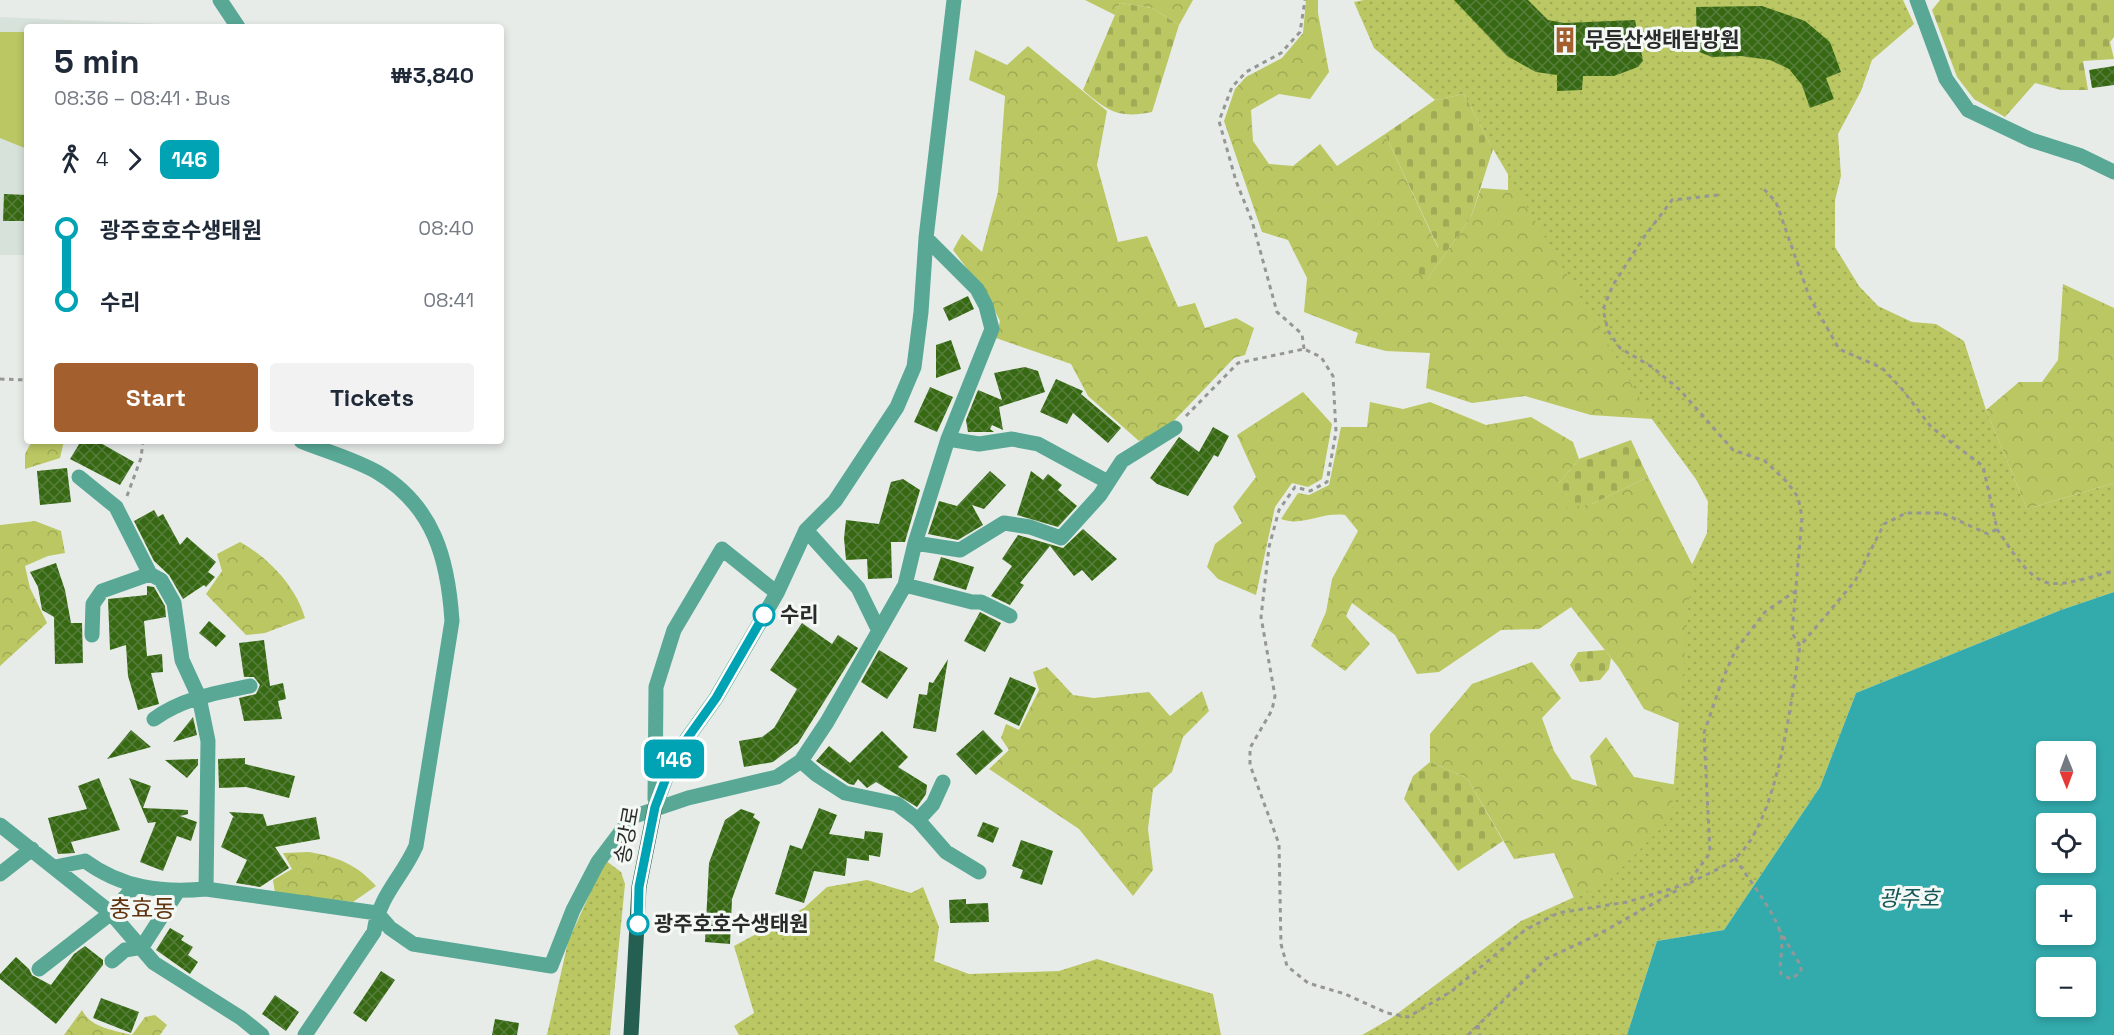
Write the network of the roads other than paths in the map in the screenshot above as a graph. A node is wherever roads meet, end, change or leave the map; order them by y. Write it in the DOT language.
graph roads {
  1 [pos="220,0"];
  2 [pos="954,0"];
  3 [pos="1917,0"];
  4 [pos="236,24"];
  5 [pos="2114,172"];
  6 [pos="926,238"];
  7 [pos="1175,428"];
  8 [pos="948,439"];
  9 [pos="308,444"];
  10 [pos="79,477"];
  11 [pos="1108,482"];
  12 [pos="806,530"];
  13 [pos="915,543"];
  14 [pos="150,574"];
  15 [pos="904,585"];
  16 [pos="777,593"];
  17 [pos="1011,616"];
  18 [pos="878,629"];
  19 [pos="92,635"];
  20 [pos="250,686"];
  21 [pos="199,697"];
  22 [pos="154,719"];
  23 [pos="801,761"];
  24 [pos="943,782"];
  25 [pos="655,807"];
  26 [pos="918,820"];
  27 [pos="0,825"];
  28 [pos="33,849"];
  29 [pos="55,867"];
  30 [pos="979,872"];
  31 [pos="0,874"];
  32 [pos="135,886"];
  33 [pos="206,889"];
  34 [pos="178,891"];
  35 [pos="111,913"];
  36 [pos="377,913"];
  37 [pos="142,947"];
  38 [pos="112,961"];
  39 [pos="39,969"];
  40 [pos="262,1035"];
  41 [pos="305,1035"];
  42 [pos="631,1035"];
  1 -- 4 [label="street"];
  2 -- 6 [label="street"];
  3 -- 5 [label="street"];
  6 -- 8 [label="street"];
  6 -- 12 [label="street"];
  7 -- 11 [label="street"];
  8 -- 11 [label="street"];
  8 -- 13 [label="street"];
  9 -- 36 [label="street"];
  10 -- 14 [label="street"];
  11 -- 13 [label="street"];
  12 -- 16 [label="street"];
  12 -- 18 [label="street"];
  13 -- 15 [label="street"];
  14 -- 19 [label="street"];
  14 -- 21 [label="street"];
  15 -- 17 [label="street"];
  15 -- 18 [label="street"];
  16 -- 25 [label="street"];
  16 -- 25 [label="street, 송강로"];
  18 -- 23 [label="street"];
  20 -- 21 [label="street"];
  21 -- 22 [label="street"];
  21 -- 33 [label="street"];
  23 -- 25 [label="street"];
  23 -- 26 [label="street"];
  24 -- 26 [label="street"];
  25 -- 36 [label="street"];
  25 -- 42 [label="main road, 송강로"];
  26 -- 30 [label="street"];
  27 -- 28 [label="street"];
  28 -- 29 [label="street"];
  28 -- 31 [label="street"];
  29 -- 32 [label="street"];
  29 -- 35 [label="street"];
  32 -- 34 [label="street"];
  32 -- 35 [label="street"];
  33 -- 34 [label="street"];
  33 -- 36 [label="street"];
  34 -- 37 [label="street"];
  35 -- 37 [label="street"];
  35 -- 39 [label="street"];
  36 -- 41 [label="street"];
  37 -- 38 [label="street"];
  37 -- 40 [label="street"];
}
